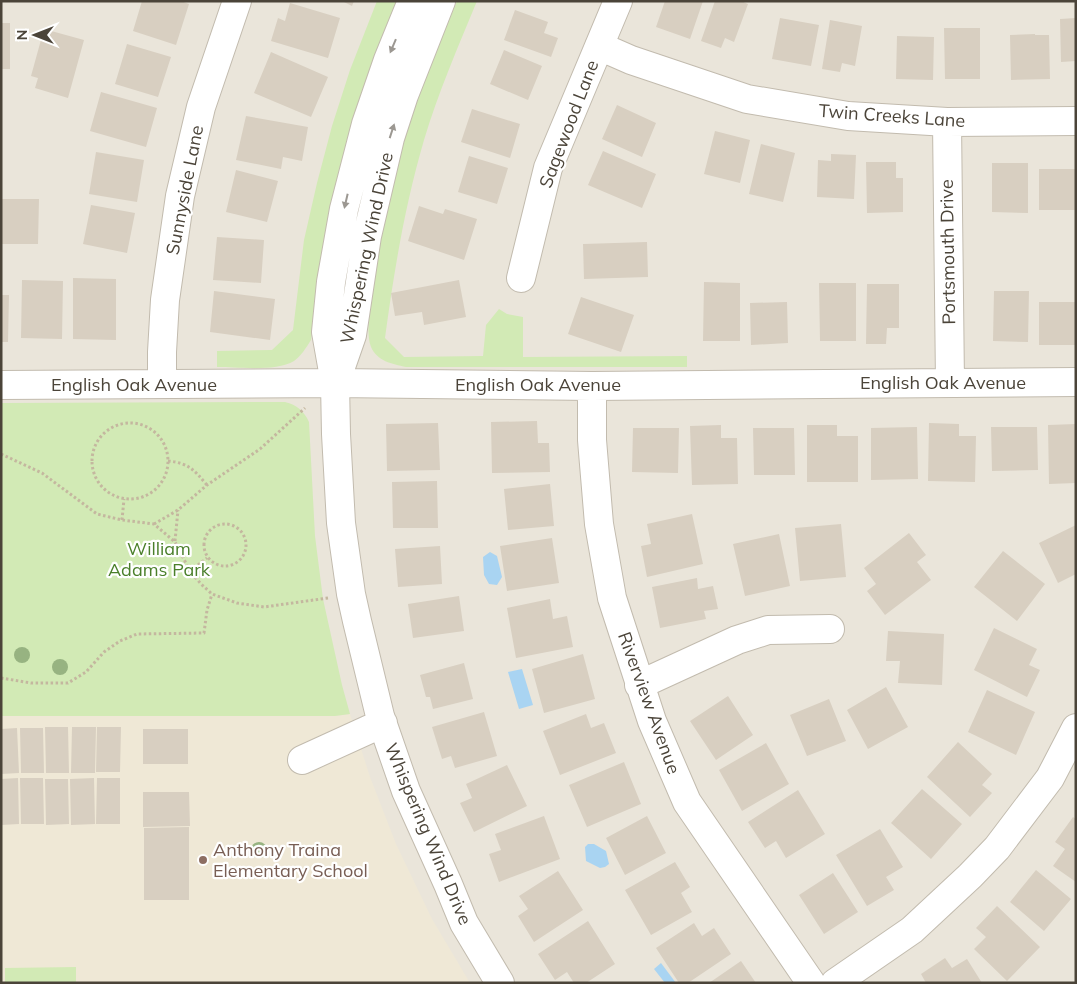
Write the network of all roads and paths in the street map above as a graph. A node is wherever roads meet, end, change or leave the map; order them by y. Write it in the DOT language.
graph roads {
  1 [pos="237,1"];
  2 [pos="412,1"];
  3 [pos="441,1"];
  4 [pos="618,1"];
  5 [pos="599,46"];
  6 [pos="1076,120"];
  7 [pos="947,122"];
  8 [pos="521,278"];
  9 [pos="1076,382"];
  10 [pos="336,383"];
  11 [pos="950,383"];
  12 [pos="162,384"];
  13 [pos="1,385"];
  14 [pos="592,386"];
  15 [pos="1,454"];
  16 [pos="168,461"];
  17 [pos="207,486"];
  18 [pos="124,499"];
  19 [pos="178,510"];
  20 [pos="122,520"];
  21 [pos="154,524"];
  22 [pos="175,542"];
  23 [pos="208,558"];
  24 [pos="190,571"];
  25 [pos="212,594"];
  26 [pos="351,594"];
  27 [pos="830,629"];
  28 [pos="1,678"];
  29 [pos="639,685"];
  30 [pos="383,723"];
  31 [pos="1076,728"];
  32 [pos="302,760"];
  33 [pos="500,983"];
  34 [pos="811,983"];
  35 [pos="835,983"];
  1 -- 12 [label="street, Sunnyside Lane"];
  2 -- 10 [label="street, Whispering Wind Drive, one-way"];
  10 -- 3 [label="street, Whispering Wind Drive, one-way"];
  4 -- 5 [label="street, Sagewood Lane"];
  5 -- 7 [label="street, Twin Creeks Lane"];
  5 -- 8 [label="street, Sagewood Lane"];
  6 -- 7 [label="street, Twin Creeks Lane"];
  7 -- 11 [label="street, Portsmouth Drive"];
  9 -- 11 [label="street, English Oak Avenue"];
  10 -- 12 [label="street, English Oak Avenue"];
  10 -- 14 [label="street, English Oak Avenue"];
  10 -- 17 [label="path"];
  10 -- 26 [label="street, Whispering Wind Drive"];
  11 -- 14 [label="street, English Oak Avenue"];
  12 -- 13 [label="street, English Oak Avenue"];
  14 -- 29 [label="street, Riverview Avenue"];
  15 -- 20 [label="path"];
  16 -- 17 [label="path"];
  16 -- 18 [label="path"];
  16 -- 18 [label="path"];
  17 -- 19 [label="path"];
  18 -- 20 [label="path"];
  19 -- 21 [label="path"];
  19 -- 22 [label="path"];
  20 -- 21 [label="path"];
  21 -- 22 [label="path"];
  22 -- 24 [label="path"];
  23 -- 23 [label="path"];
  23 -- 24 [label="path"];
  24 -- 25 [label="path"];
  25 -- 26 [label="path"];
  25 -- 28 [label="path"];
  26 -- 30 [label="street, Whispering Wind Drive"];
  27 -- 29 [label="street"];
  29 -- 34 [label="street, Riverview Avenue"];
  30 -- 32 [label="street"];
  30 -- 33 [label="street, Whispering Wind Drive"];
  31 -- 35 [label="street"];
}
